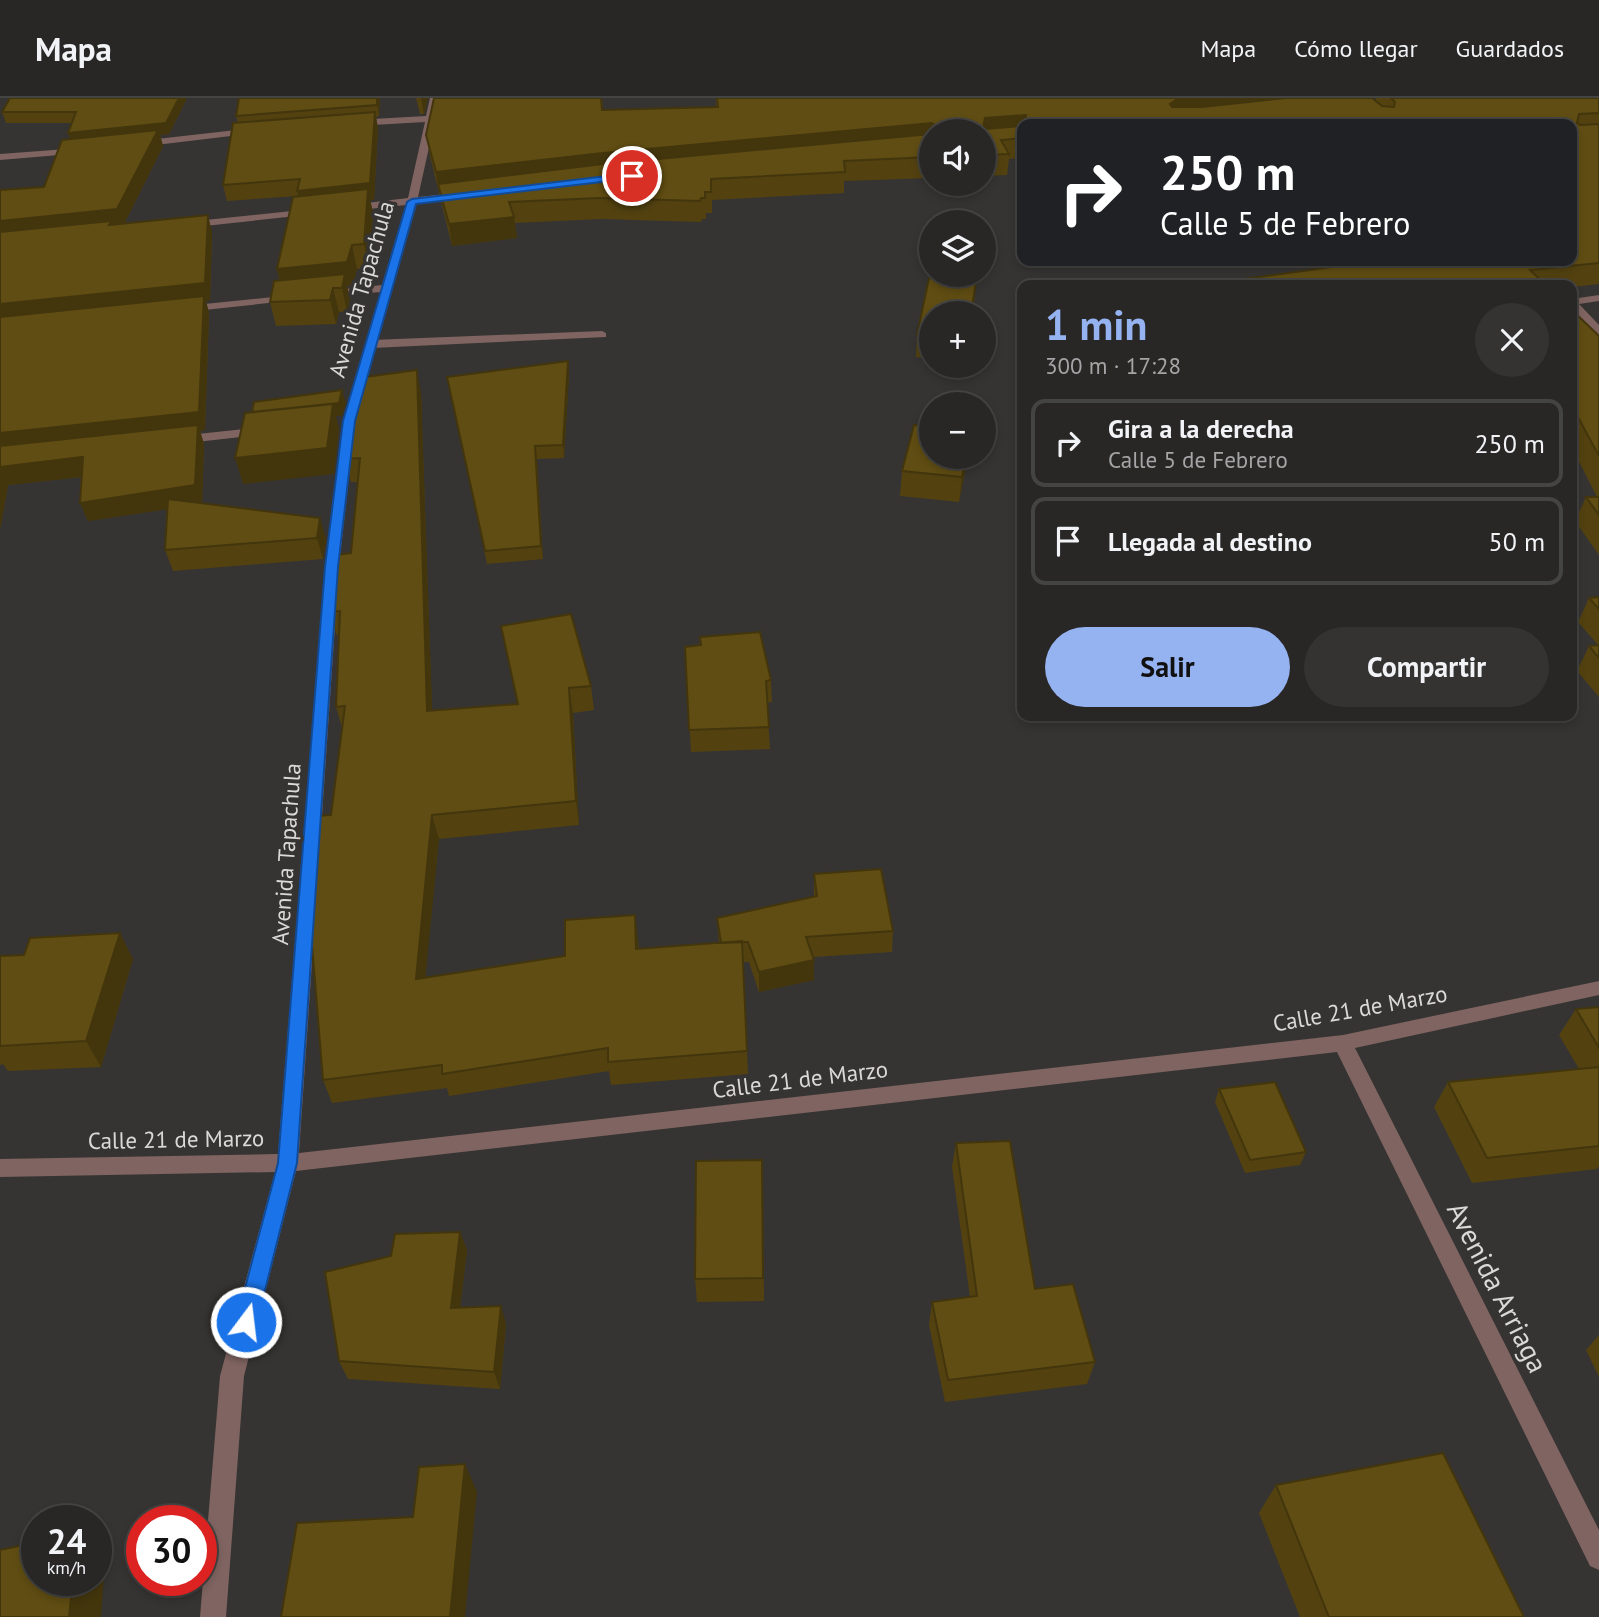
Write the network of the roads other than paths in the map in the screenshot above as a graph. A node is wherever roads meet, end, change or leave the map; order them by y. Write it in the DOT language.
graph roads {
  1 [pos="435,98"];
  2 [pos="429,119"];
  3 [pos="337,124"];
  4 [pos="271,129"];
  5 [pos="134,145"];
  6 [pos="92,149"];
  7 [pos="0,157"];
  8 [pos="481,193"];
  9 [pos="412,202"];
  10 [pos="333,210"];
  11 [pos="320,211"];
  12 [pos="180,225"];
  13 [pos="387,288"];
  14 [pos="318,295"];
  15 [pos="304,297"];
  16 [pos="1599,298"];
  17 [pos="1577,302"];
  18 [pos="1577,308"];
  19 [pos="166,311"];
  20 [pos="1599,332"];
  21 [pos="602,335"];
  22 [pos="372,344"];
  23 [pos="282,428"];
  24 [pos="161,442"];
  25 [pos="1599,988"];
  26 [pos="1343,1043"];
  27 [pos="288,1163"];
  28 [pos="0,1168"];
  29 [pos="1599,1557"];
  30 [pos="213,1617"];
  1 -- 2 [label="street, Avenida Tapachula"];
  2 -- 3 [label="street"];
  2 -- 9 [label="street, Avenida Tapachula"];
  4 -- 5 [label="street"];
  6 -- 7 [label="street"];
  8 -- 9 [label="street"];
  9 -- 10 [label="street"];
  9 -- 13 [label="street, Avenida Tapachula"];
  11 -- 12 [label="street"];
  13 -- 14 [label="street"];
  13 -- 22 [label="street, Avenida Tapachula"];
  15 -- 19 [label="street"];
  16 -- 17 [label="street"];
  18 -- 20 [label="street"];
  21 -- 22 [label="street"];
  22 -- 27 [label="street, Avenida Tapachula"];
  23 -- 24 [label="street"];
  25 -- 26 [label="street, Calle 21 de Marzo"];
  26 -- 27 [label="street, Calle 21 de Marzo"];
  26 -- 29 [label="street, Avenida Arriaga"];
  27 -- 28 [label="street, Calle 21 de Marzo"];
  27 -- 30 [label="street, Avenida Tapachula"];
}
